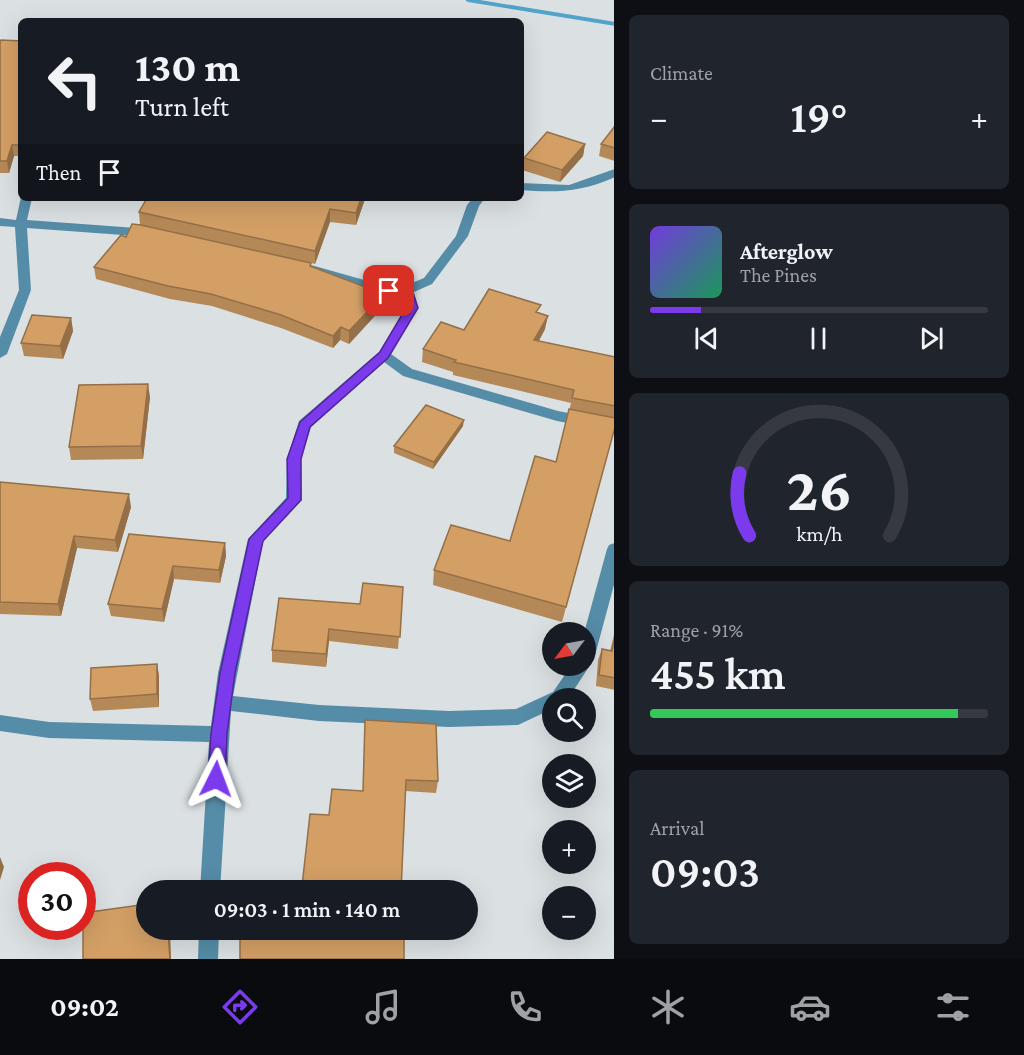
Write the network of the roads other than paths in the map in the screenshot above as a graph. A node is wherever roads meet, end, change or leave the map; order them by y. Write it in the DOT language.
graph roads {
  1 [pos="614,172"];
  2 [pos="524,186"];
  3 [pos="25,201"];
  4 [pos="476,201"];
  5 [pos="0,222"];
  6 [pos="21,223"];
  7 [pos="164,236"];
  8 [pos="302,267"];
  9 [pos="406,290"];
  10 [pos="0,354"];
  11 [pos="384,355"];
  12 [pos="614,427"];
  13 [pos="614,553"];
  14 [pos="595,622"];
  15 [pos="225,703"];
  16 [pos="542,705"];
  17 [pos="0,723"];
  18 [pos="219,734"];
  19 [pos="211,880"];
  20 [pos="209,940"];
  21 [pos="208,959"];
  1 -- 2 [label="street"];
  3 -- 6 [label="street"];
  4 -- 9 [label="street"];
  5 -- 6 [label="street"];
  6 -- 7 [label="street"];
  6 -- 10 [label="street"];
  8 -- 9 [label="street"];
  9 -- 11 [label="street"];
  11 -- 12 [label="street"];
  11 -- 15 [label="street"];
  13 -- 14 [label="street"];
  15 -- 16 [label="street"];
  15 -- 18 [label="street"];
  17 -- 18 [label="street"];
  18 -- 19 [label="street"];
  20 -- 21 [label="street"];
}
